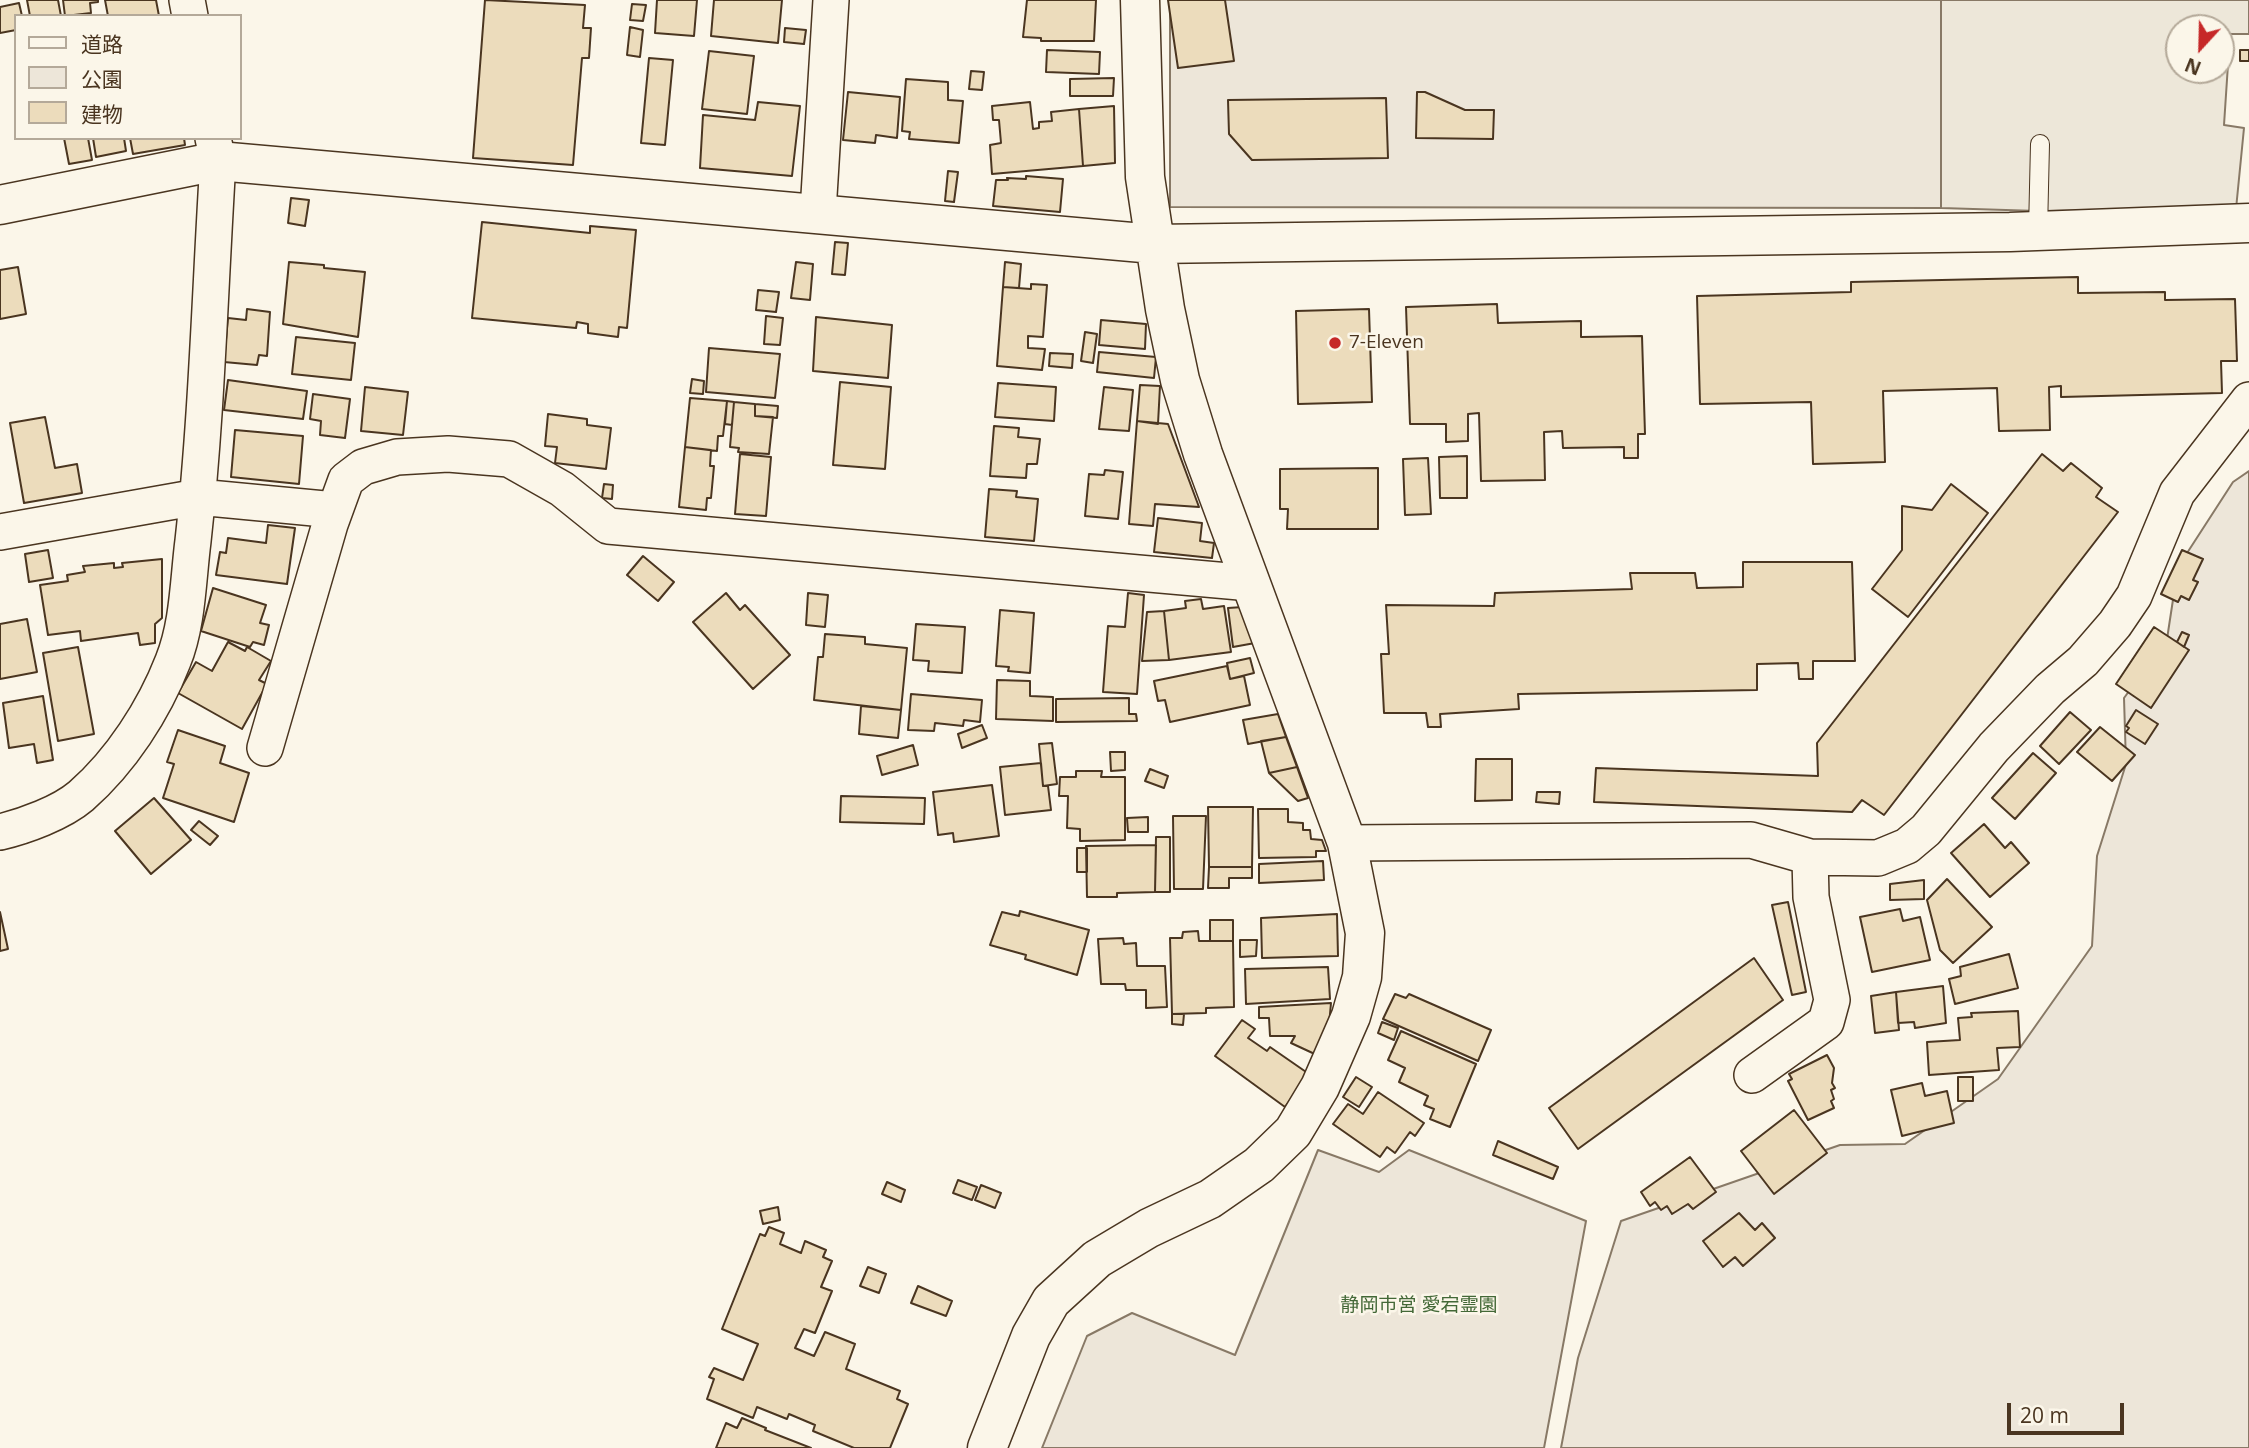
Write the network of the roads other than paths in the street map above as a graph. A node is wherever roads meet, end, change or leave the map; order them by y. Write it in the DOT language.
graph roads {
  1 [pos="831,0"];
  2 [pos="1140,0"];
  3 [pos="2040,144"];
  4 [pos="216,150"];
  5 [pos="0,205"];
  6 [pos="818,212"];
  7 [pos="2249,223"];
  8 [pos="2038,231"];
  9 [pos="1154,244"];
  10 [pos="2249,400"];
  11 [pos="198,497"];
  12 [pos="335,510"];
  13 [pos="0,533"];
  14 [pos="1251,583"];
  15 [pos="265,748"];
  16 [pos="0,832"];
  17 [pos="1347,842"];
  18 [pos="1810,857"];
  19 [pos="1752,1075"];
  20 [pos="987,1448"];
  1 -- 6 [label="street"];
  2 -- 9 [label="street"];
  3 -- 8 [label="lane"];
  4 -- 5 [label="street"];
  4 -- 6 [label="street"];
  4 -- 11 [label="street"];
  6 -- 9 [label="street"];
  7 -- 8 [label="street"];
  8 -- 9 [label="street"];
  9 -- 14 [label="street"];
  10 -- 18 [label="street"];
  11 -- 12 [label="street"];
  11 -- 13 [label="street"];
  11 -- 16 [label="street"];
  12 -- 14 [label="street"];
  12 -- 15 [label="street"];
  14 -- 17 [label="street"];
  17 -- 18 [label="street"];
  17 -- 20 [label="street"];
  18 -- 19 [label="street"];
}
